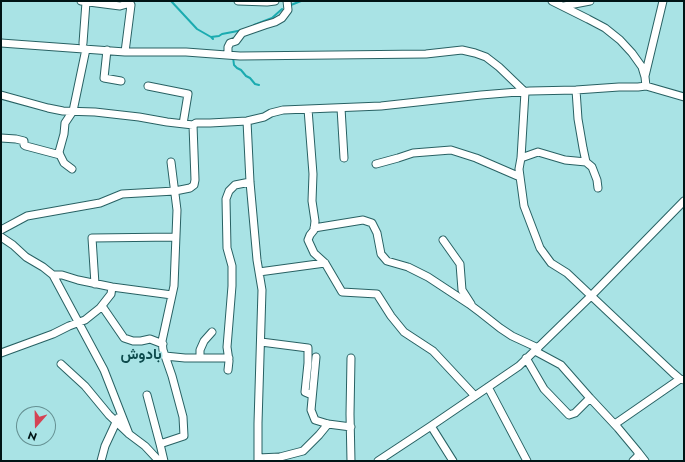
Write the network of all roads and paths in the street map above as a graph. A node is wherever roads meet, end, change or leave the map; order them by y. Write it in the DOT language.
graph roads {
  1 [pos="81,1"];
  2 [pos="238,1"];
  3 [pos="275,1"];
  4 [pos="287,1"];
  5 [pos="552,1"];
  6 [pos="590,1"];
  7 [pos="663,1"];
  8 [pos="86,2"];
  9 [pos="563,6"];
  10 [pos="1,43"];
  11 [pos="85,46"];
  12 [pos="107,50"];
  13 [pos="125,52"];
  14 [pos="228,54"];
  15 [pos="645,76"];
  16 [pos="121,81"];
  17 [pos="148,86"];
  18 [pos="646,86"];
  19 [pos="576,90"];
  20 [pos="525,92"];
  21 [pos="1,95"];
  22 [pos="684,97"];
  23 [pos="341,108"];
  24 [pos="308,110"];
  25 [pos="73,111"];
  26 [pos="247,121"];
  27 [pos="183,124"];
  28 [pos="193,125"];
  29 [pos="1,138"];
  30 [pos="60,155"];
  31 [pos="344,158"];
  32 [pos="521,158"];
  33 [pos="172,162"];
  34 [pos="586,162"];
  35 [pos="376,164"];
  36 [pos="72,169"];
  37 [pos="520,178"];
  38 [pos="250,182"];
  39 [pos="598,188"];
  40 [pos="175,191"];
  41 [pos="684,201"];
  42 [pos="314,228"];
  43 [pos="1,230"];
  44 [pos="1,237"];
  45 [pos="176,237"];
  46 [pos="443,240"];
  47 [pos="325,263"];
  48 [pos="259,272"];
  49 [pos="53,275"];
  50 [pos="95,284"];
  51 [pos="112,287"];
  52 [pos="172,295"];
  53 [pos="591,296"];
  54 [pos="102,306"];
  55 [pos="473,307"];
  56 [pos="78,322"];
  57 [pos="212,332"];
  58 [pos="261,342"];
  59 [pos="163,344"];
  60 [pos="537,349"];
  61 [pos="1,353"];
  62 [pos="165,356"];
  63 [pos="316,357"];
  64 [pos="200,358"];
  65 [pos="229,358"];
  66 [pos="351,358"];
  67 [pos="526,358"];
  68 [pos="61,364"];
  69 [pos="228,370"];
  70 [pos="682,380"];
  71 [pos="488,387"];
  72 [pos="147,395"];
  73 [pos="312,395"];
  74 [pos="475,396"];
  75 [pos="590,398"];
  76 [pos="120,412"];
  77 [pos="116,421"];
  78 [pos="328,424"];
  79 [pos="615,424"];
  80 [pos="431,426"];
  81 [pos="351,427"];
  82 [pos="129,434"];
  83 [pos="160,444"];
  84 [pos="638,452"];
  85 [pos="258,460"];
  86 [pos="101,461"];
  87 [pos="159,461"];
  88 [pos="164,461"];
  89 [pos="351,461"];
  90 [pos="378,461"];
  91 [pos="453,461"];
  92 [pos="527,461"];
  93 [pos="633,461"];
  94 [pos="645,461"];
  1 -- 8 [label="street"];
  2 -- 3 [label="street"];
  4 -- 14 [label="street"];
  5 -- 9 [label="street"];
  6 -- 9 [label="street"];
  7 -- 15 [label="street"];
  8 -- 11 [label="street"];
  8 -- 13 [label="street"];
  9 -- 15 [label="street"];
  10 -- 11 [label="street"];
  11 -- 12 [label="street"];
  11 -- 25 [label="street"];
  12 -- 13 [label="street"];
  12 -- 16 [label="street"];
  13 -- 14 [label="street"];
  14 -- 20 [label="street"];
  15 -- 18 [label="street"];
  17 -- 27 [label="street"];
  18 -- 19 [label="street"];
  18 -- 22 [label="street"];
  19 -- 20 [label="street"];
  19 -- 34 [label="street"];
  20 -- 23 [label="street"];
  20 -- 32 [label="street"];
  21 -- 25 [label="street"];
  23 -- 24 [label="street"];
  23 -- 31 [label="street"];
  24 -- 26 [label="street"];
  24 -- 42 [label="street"];
  25 -- 27 [label="street"];
  25 -- 30 [label="street"];
  26 -- 28 [label="street"];
  26 -- 38 [label="street"];
  27 -- 28 [label="street"];
  28 -- 40 [label="street"];
  29 -- 30 [label="street"];
  30 -- 36 [label="street"];
  32 -- 34 [label="street"];
  32 -- 37 [label="street"];
  33 -- 40 [label="street"];
  34 -- 39 [label="street"];
  35 -- 37 [label="street"];
  37 -- 53 [label="street"];
  38 -- 48 [label="street"];
  38 -- 65 [label="street"];
  40 -- 43 [label="street"];
  40 -- 45 [label="street"];
  41 -- 53 [label="street"];
  42 -- 47 [label="street"];
  42 -- 55 [label="street"];
  44 -- 49 [label="street"];
  45 -- 50 [label="street"];
  45 -- 52 [label="street"];
  46 -- 55 [label="street"];
  47 -- 48 [label="street"];
  47 -- 74 [label="street"];
  48 -- 58 [label="street"];
  49 -- 50 [label="street"];
  49 -- 56 [label="street"];
  50 -- 51 [label="street"];
  51 -- 52 [label="street"];
  51 -- 54 [label="street"];
  52 -- 59 [label="street"];
  53 -- 60 [label="street"];
  53 -- 70 [label="street"];
  54 -- 56 [label="street"];
  54 -- 59 [label="street"];
  55 -- 60 [label="street"];
  56 -- 61 [label="street"];
  56 -- 76 [label="street"];
  57 -- 64 [label="street"];
  58 -- 73 [label="street"];
  58 -- 85 [label="street"];
  59 -- 62 [label="street"];
  60 -- 67 [label="street"];
  60 -- 75 [label="street"];
  62 -- 64 [label="street"];
  62 -- 83 [label="street"];
  63 -- 73 [label="street"];
  64 -- 65 [label="street"];
  65 -- 69 [label="street"];
  66 -- 81 [label="street"];
  67 -- 71 [label="street"];
  67 -- 75 [label="street"];
  68 -- 77 [label="street"];
  70 -- 79 [label="street"];
  71 -- 74 [label="street"];
  71 -- 92 [label="street"];
  72 -- 83 [label="street"];
  73 -- 78 [label="street"];
  74 -- 80 [label="street"];
  75 -- 79 [label="street"];
  76 -- 77 [label="street"];
  76 -- 82 [label="street"];
  77 -- 82 [label="street"];
  77 -- 86 [label="street"];
  78 -- 81 [label="street"];
  78 -- 85 [label="street"];
  79 -- 84 [label="street"];
  80 -- 90 [label="street"];
  80 -- 91 [label="street"];
  81 -- 89 [label="street"];
  82 -- 87 [label="street"];
  83 -- 88 [label="street"];
  84 -- 93 [label="street"];
  84 -- 94 [label="street"];
}
